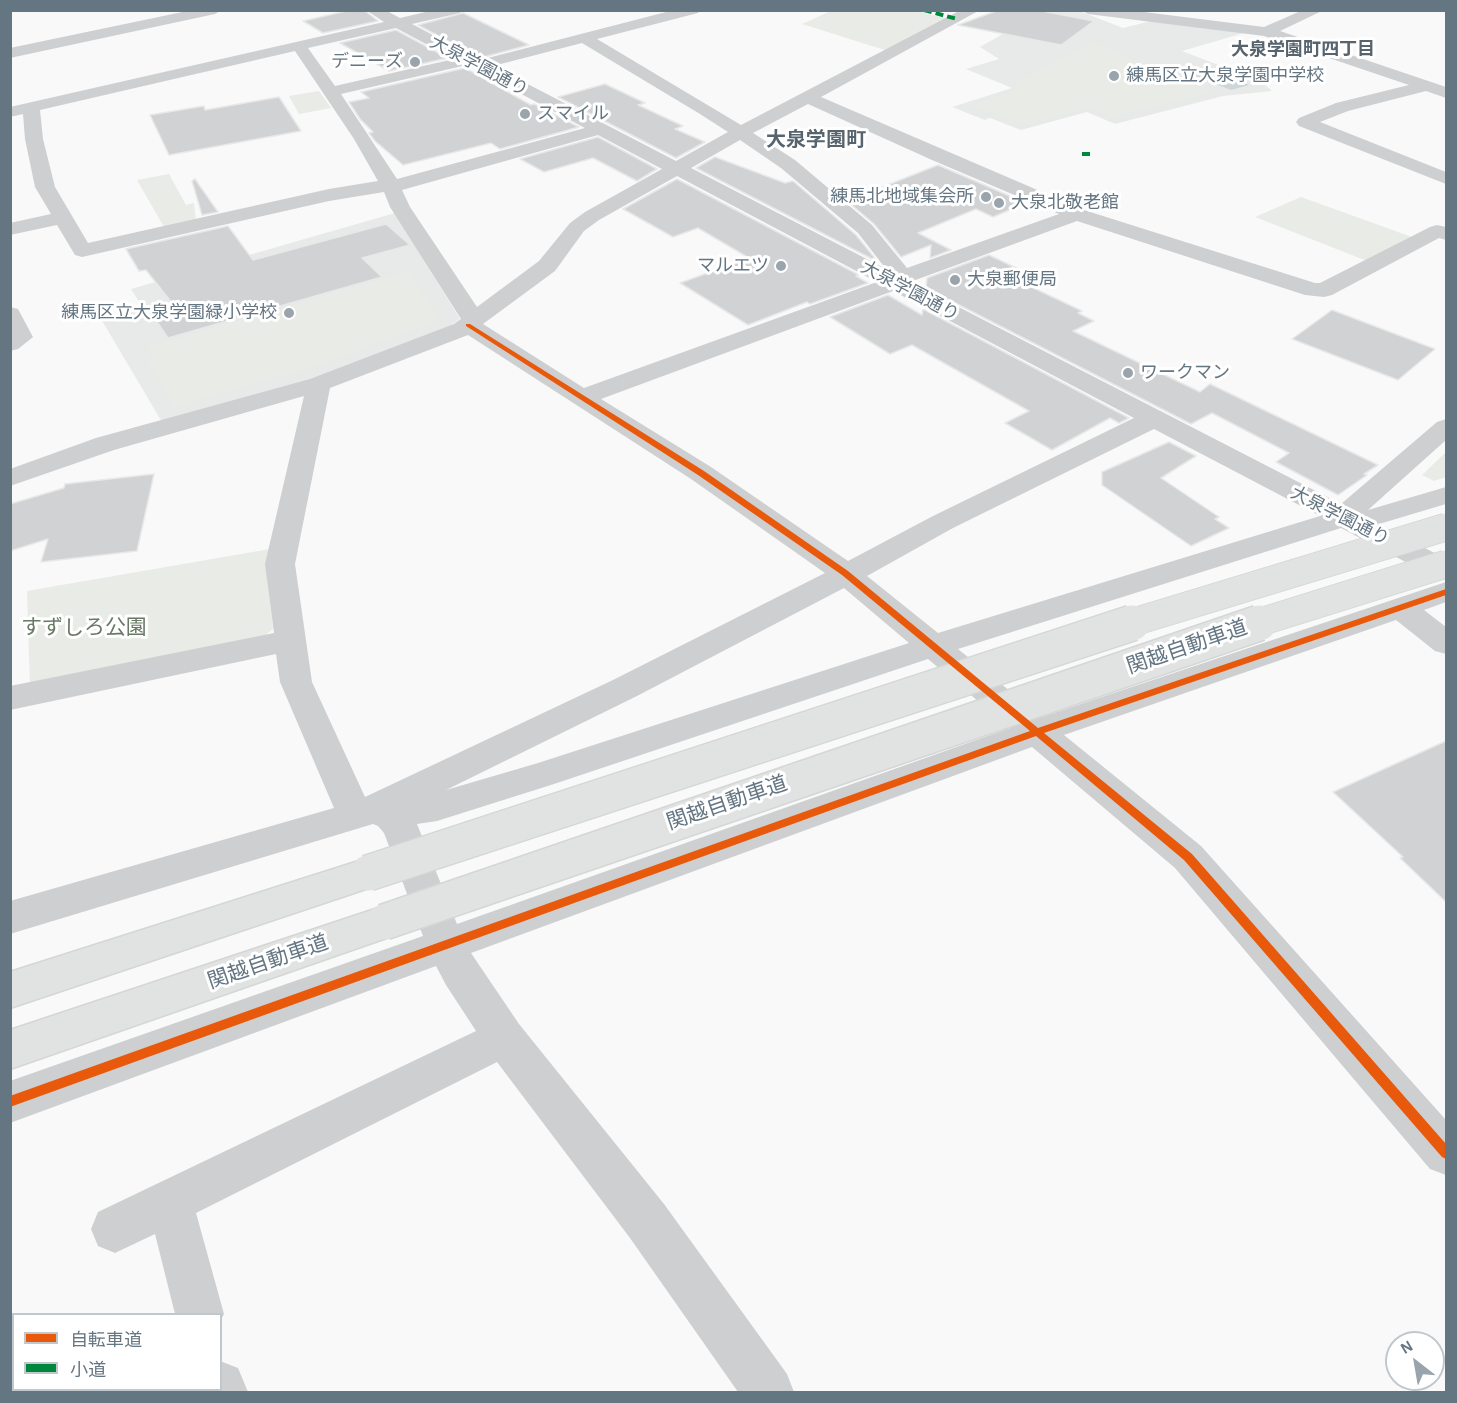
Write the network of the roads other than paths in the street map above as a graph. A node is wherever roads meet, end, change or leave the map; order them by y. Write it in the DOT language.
graph roads {
  1 [pos="215,10"];
  2 [pos="373,10"];
  3 [pos="455,10"];
  4 [pos="693,10"];
  5 [pos="972,10"];
  6 [pos="1088,10"];
  7 [pos="1221,10"];
  8 [pos="1317,10"];
  9 [pos="398,24"];
  10 [pos="1262,31"];
  11 [pos="584,38"];
  12 [pos="299,46"];
  13 [pos="10,53"];
  14 [pos="474,63"];
  15 [pos="1427,86"];
  16 [pos="329,92"];
  17 [pos="1446,93"];
  18 [pos="809,98"];
  19 [pos="30,108"];
  20 [pos="10,112"];
  21 [pos="600,129"];
  22 [pos="740,133"];
  23 [pos="676,169"];
  24 [pos="1446,178"];
  25 [pos="391,186"];
  26 [pos="1077,214"];
  27 [pos="62,218"];
  28 [pos="10,229"];
  29 [pos="1443,230"];
  30 [pos="896,280"];
  31 [pos="10,314"];
  32 [pos="471,322"];
  33 [pos="10,344"];
  34 [pos="319,384"];
  35 [pos="583,398"];
  36 [pos="1153,419"];
  37 [pos="1446,427"];
  38 [pos="10,478"];
  39 [pos="1389,478"];
  40 [pos="1442,507"];
  41 [pos="1343,517"];
  42 [pos="1446,564"];
  43 [pos="1446,571"];
  44 [pos="845,573"];
  45 [pos="1446,592"];
  46 [pos="1401,608"];
  47 [pos="291,640"];
  48 [pos="1446,643"];
  49 [pos="933,646"];
  50 [pos="10,698"];
  51 [pos="1037,732"];
  52 [pos="520,739"];
  53 [pos="542,776"];
  54 [pos="372,815"];
  55 [pos="10,918"];
  56 [pos="446,945"];
  57 [pos="10,990"];
  58 [pos="504,1038"];
  59 [pos="10,1050"];
  60 [pos="10,1102"];
  61 [pos="1446,1153"];
  62 [pos="170,1203"];
  63 [pos="115,1229"];
  64 [pos="199,1313"];
  65 [pos="769,1392"];
  1 -- 13 [label="street"];
  2 -- 9 [label="street, 大泉学園通り"];
  3 -- 9 [label="street"];
  4 -- 11 [label="street"];
  5 -- 18 [label="street"];
  6 -- 10 [label="street"];
  7 -- 10 [label="street"];
  8 -- 10 [label="street"];
  9 -- 12 [label="street"];
  9 -- 14 [label="street, 大泉学園通り"];
  10 -- 15 [label="street"];
  11 -- 14 [label="street"];
  11 -- 22 [label="street"];
  12 -- 16 [label="street"];
  12 -- 19 [label="street"];
  14 -- 16 [label="street"];
  14 -- 21 [label="street, 大泉学園通り"];
  15 -- 17 [label="street"];
  15 -- 24 [label="street"];
  16 -- 25 [label="street"];
  18 -- 22 [label="street"];
  18 -- 26 [label="street"];
  19 -- 20 [label="street"];
  19 -- 27 [label="street"];
  21 -- 23 [label="street, 大泉学園通り"];
  21 -- 25 [label="street"];
  22 -- 23 [label="street"];
  22 -- 30 [label="street"];
  23 -- 30 [label="street, 大泉学園通り"];
  23 -- 32 [label="street"];
  25 -- 27 [label="street"];
  25 -- 32 [label="street"];
  26 -- 29 [label="street"];
  26 -- 30 [label="street"];
  27 -- 28 [label="street"];
  30 -- 35 [label="street"];
  30 -- 36 [label="street, 大泉学園通り"];
  31 -- 33 [label="street"];
  32 -- 34 [label="street"];
  32 -- 35 [label="street"];
  34 -- 38 [label="street"];
  34 -- 47 [label="street"];
  35 -- 44 [label="street"];
  36 -- 41 [label="street, 大泉学園通り"];
  36 -- 44 [label="street"];
  37 -- 39 [label="street"];
  39 -- 40 [label="street"];
  39 -- 41 [label="street"];
  40 -- 41 [label="street"];
  40 -- 57 [label="highway, 関越自動車道, bridge"];
  41 -- 43 [label="street, 大泉学園通り"];
  41 -- 49 [label="street"];
  42 -- 59 [label="highway, 関越自動車道, bridge"];
  44 -- 49 [label="street"];
  44 -- 52 [label="street"];
  45 -- 46 [label="street"];
  46 -- 48 [label="street"];
  46 -- 51 [label="street"];
  47 -- 50 [label="street"];
  47 -- 54 [label="street"];
  49 -- 51 [label="street"];
  49 -- 53 [label="street"];
  51 -- 56 [label="street"];
  51 -- 61 [label="street"];
  52 -- 53 [label="street"];
  52 -- 54 [label="street"];
  53 -- 54 [label="street"];
  54 -- 55 [label="street"];
  54 -- 56 [label="street"];
  56 -- 58 [label="street"];
  56 -- 60 [label="street"];
  58 -- 62 [label="street"];
  58 -- 65 [label="street"];
  62 -- 63 [label="street"];
  62 -- 64 [label="street"];
}
